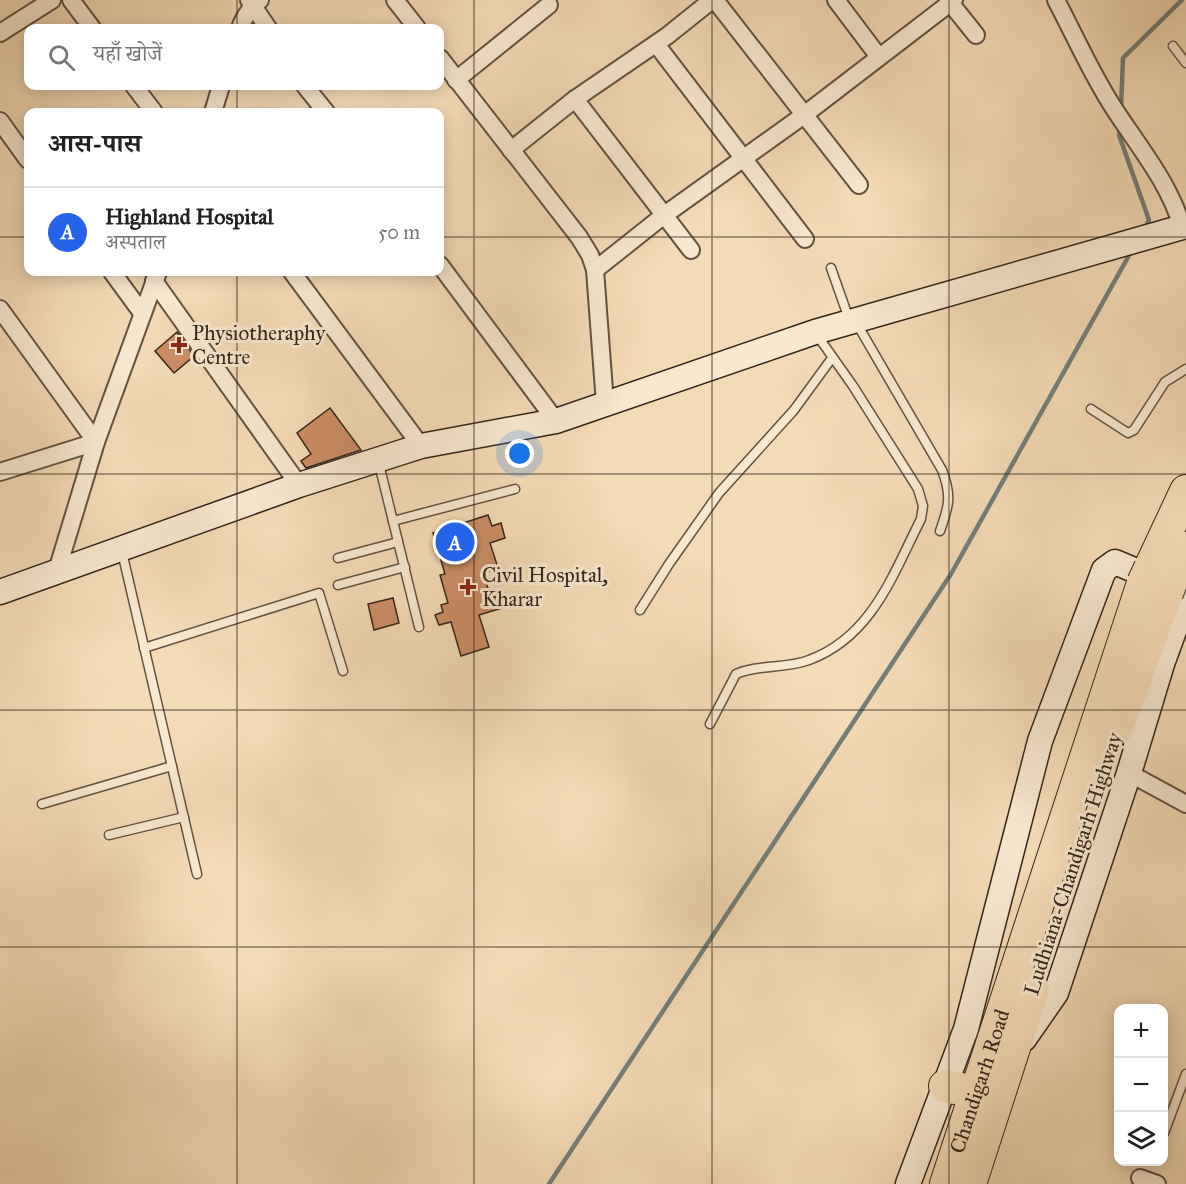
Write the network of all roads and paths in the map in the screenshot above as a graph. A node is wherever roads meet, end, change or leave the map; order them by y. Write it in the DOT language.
graph roads {
  1 [pos="52,0"];
  2 [pos="71,0"];
  3 [pos="395,0"];
  4 [pos="713,0"];
  5 [pos="836,0"];
  6 [pos="1056,0"];
  7 [pos="951,1"];
  8 [pos="254,2"];
  9 [pos="549,5"];
  10 [pos="89,24"];
  11 [pos="242,24"];
  12 [pos="266,24"];
  13 [pos="414,24"];
  14 [pos="0,33"];
  15 [pos="976,35"];
  16 [pos="656,44"];
  17 [pos="1173,46"];
  18 [pos="879,57"];
  19 [pos="1186,63"];
  20 [pos="444,64"];
  21 [pos="456,80"];
  22 [pos="137,90"];
  23 [pos="220,90"];
  24 [pos="309,90"];
  25 [pos="575,99"];
  26 [pos="151,108"];
  27 [pos="214,108"];
  28 [pos="323,108"];
  29 [pos="804,115"];
  30 [pos="0,121"];
  31 [pos="511,150"];
  32 [pos="24,154"];
  33 [pos="743,158"];
  34 [pos="859,185"];
  35 [pos="663,216"];
  36 [pos="1184,227"];
  37 [pos="805,238"];
  38 [pos="691,250"];
  39 [pos="831,268"];
  40 [pos="444,270"];
  41 [pos="595,270"];
  42 [pos="114,276"];
  43 [pos="156,276"];
  44 [pos="295,276"];
  45 [pos="0,309"];
  46 [pos="142,313"];
  47 [pos="853,322"];
  48 [pos="815,332"];
  49 [pos="832,358"];
  50 [pos="1186,369"];
  51 [pos="605,404"];
  52 [pos="1091,408"];
  53 [pos="556,422"];
  54 [pos="96,442"];
  55 [pos="421,446"];
  56 [pos="378,460"];
  57 [pos="0,472"];
  58 [pos="299,485"];
  59 [pos="515,489"];
  60 [pos="1186,491"];
  61 [pos="393,520"];
  62 [pos="940,531"];
  63 [pos="398,542"];
  64 [pos="122,548"];
  65 [pos="1186,548"];
  66 [pos="338,558"];
  67 [pos="405,567"];
  68 [pos="56,574"];
  69 [pos="338,585"];
  70 [pos="1167,586"];
  71 [pos="0,592"];
  72 [pos="640,610"];
  73 [pos="418,627"];
  74 [pos="144,648"];
  75 [pos="343,671"];
  76 [pos="710,724"];
  77 [pos="172,766"];
  78 [pos="1129,773"];
  79 [pos="42,804"];
  80 [pos="1186,804"];
  81 [pos="184,817"];
  82 [pos="109,835"];
  83 [pos="197,874"];
  84 [pos="1011,1058"];
  85 [pos="1186,1074"];
  86 [pos="945,1086"];
  87 [pos="976,1092"];
  88 [pos="1182,1098"];
  89 [pos="1168,1125"];
  90 [pos="986,1137"];
  91 [pos="1140,1178"];
  92 [pos="908,1184"];
  93 [pos="946,1184"];
  94 [pos="970,1184"];
  95 [pos="984,1184"];
  96 [pos="1157,1184"];
  1 -- 14 [label="street"];
  2 -- 10 [label="street"];
  3 -- 13 [label="street"];
  4 -- 16 [label="street"];
  4 -- 29 [label="street"];
  5 -- 18 [label="street"];
  6 -- 36 [label="street"];
  7 -- 15 [label="street"];
  7 -- 18 [label="street"];
  8 -- 11 [label="street"];
  8 -- 12 [label="street"];
  9 -- 21 [label="street"];
  16 -- 25 [label="street"];
  16 -- 33 [label="street"];
  17 -- 19 [label="lane"];
  18 -- 29 [label="street"];
  20 -- 21 [label="street"];
  21 -- 31 [label="street"];
  22 -- 26 [label="street"];
  23 -- 27 [label="street"];
  24 -- 28 [label="street"];
  25 -- 31 [label="street"];
  25 -- 35 [label="street"];
  29 -- 33 [label="street"];
  29 -- 34 [label="street"];
  30 -- 32 [label="street"];
  31 -- 41 [label="street"];
  33 -- 35 [label="street"];
  33 -- 37 [label="street"];
  35 -- 38 [label="street"];
  35 -- 41 [label="street"];
  36 -- 47 [label="street"];
  39 -- 47 [label="lane"];
  40 -- 53 [label="street"];
  41 -- 51 [label="street"];
  42 -- 46 [label="street"];
  43 -- 46 [label="street"];
  43 -- 58 [label="street"];
  44 -- 55 [label="street"];
  45 -- 54 [label="street"];
  46 -- 54 [label="street"];
  47 -- 48 [label="street"];
  47 -- 62 [label="lane"];
  48 -- 49 [label="lane"];
  48 -- 51 [label="street"];
  49 -- 72 [label="lane"];
  49 -- 76 [label="lane"];
  50 -- 52 [label="lane"];
  51 -- 53 [label="street"];
  53 -- 55 [label="street"];
  54 -- 57 [label="street"];
  54 -- 68 [label="street"];
  55 -- 56 [label="street"];
  56 -- 58 [label="street"];
  56 -- 61 [label="lane"];
  58 -- 64 [label="street"];
  59 -- 61 [label="lane"];
  60 -- 70 [label="highway"];
  61 -- 63 [label="lane"];
  63 -- 66 [label="lane"];
  63 -- 67 [label="lane"];
  64 -- 68 [label="street"];
  64 -- 74 [label="lane"];
  65 -- 70 [label="highway, Ludhiana-Chandigarh Highway"];
  67 -- 69 [label="lane"];
  67 -- 73 [label="lane"];
  68 -- 71 [label="street"];
  70 -- 78 [label="street"];
  70 -- 84 [label="highway, Ludhiana-Chandigarh Highway"];
  70 -- 86 [label="street"];
  70 -- 87 [label="highway, Chandigarh Road"];
  74 -- 75 [label="lane"];
  74 -- 77 [label="lane"];
  77 -- 79 [label="lane"];
  77 -- 81 [label="lane"];
  78 -- 80 [label="street"];
  78 -- 84 [label="street"];
  81 -- 82 [label="lane"];
  81 -- 83 [label="lane"];
  84 -- 90 [label="highway, Ludhiana-Chandigarh Highway"];
  85 -- 88 [label="lane"];
  86 -- 87 [label="highway"];
  86 -- 92 [label="street"];
  87 -- 93 [label="highway, Chandigarh Road"];
  88 -- 89 [label="lane"];
  90 -- 94 [label="highway, Ludhiana-Chandigarh Highway"];
  90 -- 95 [label="highway"];
  91 -- 96 [label="street"];
}
